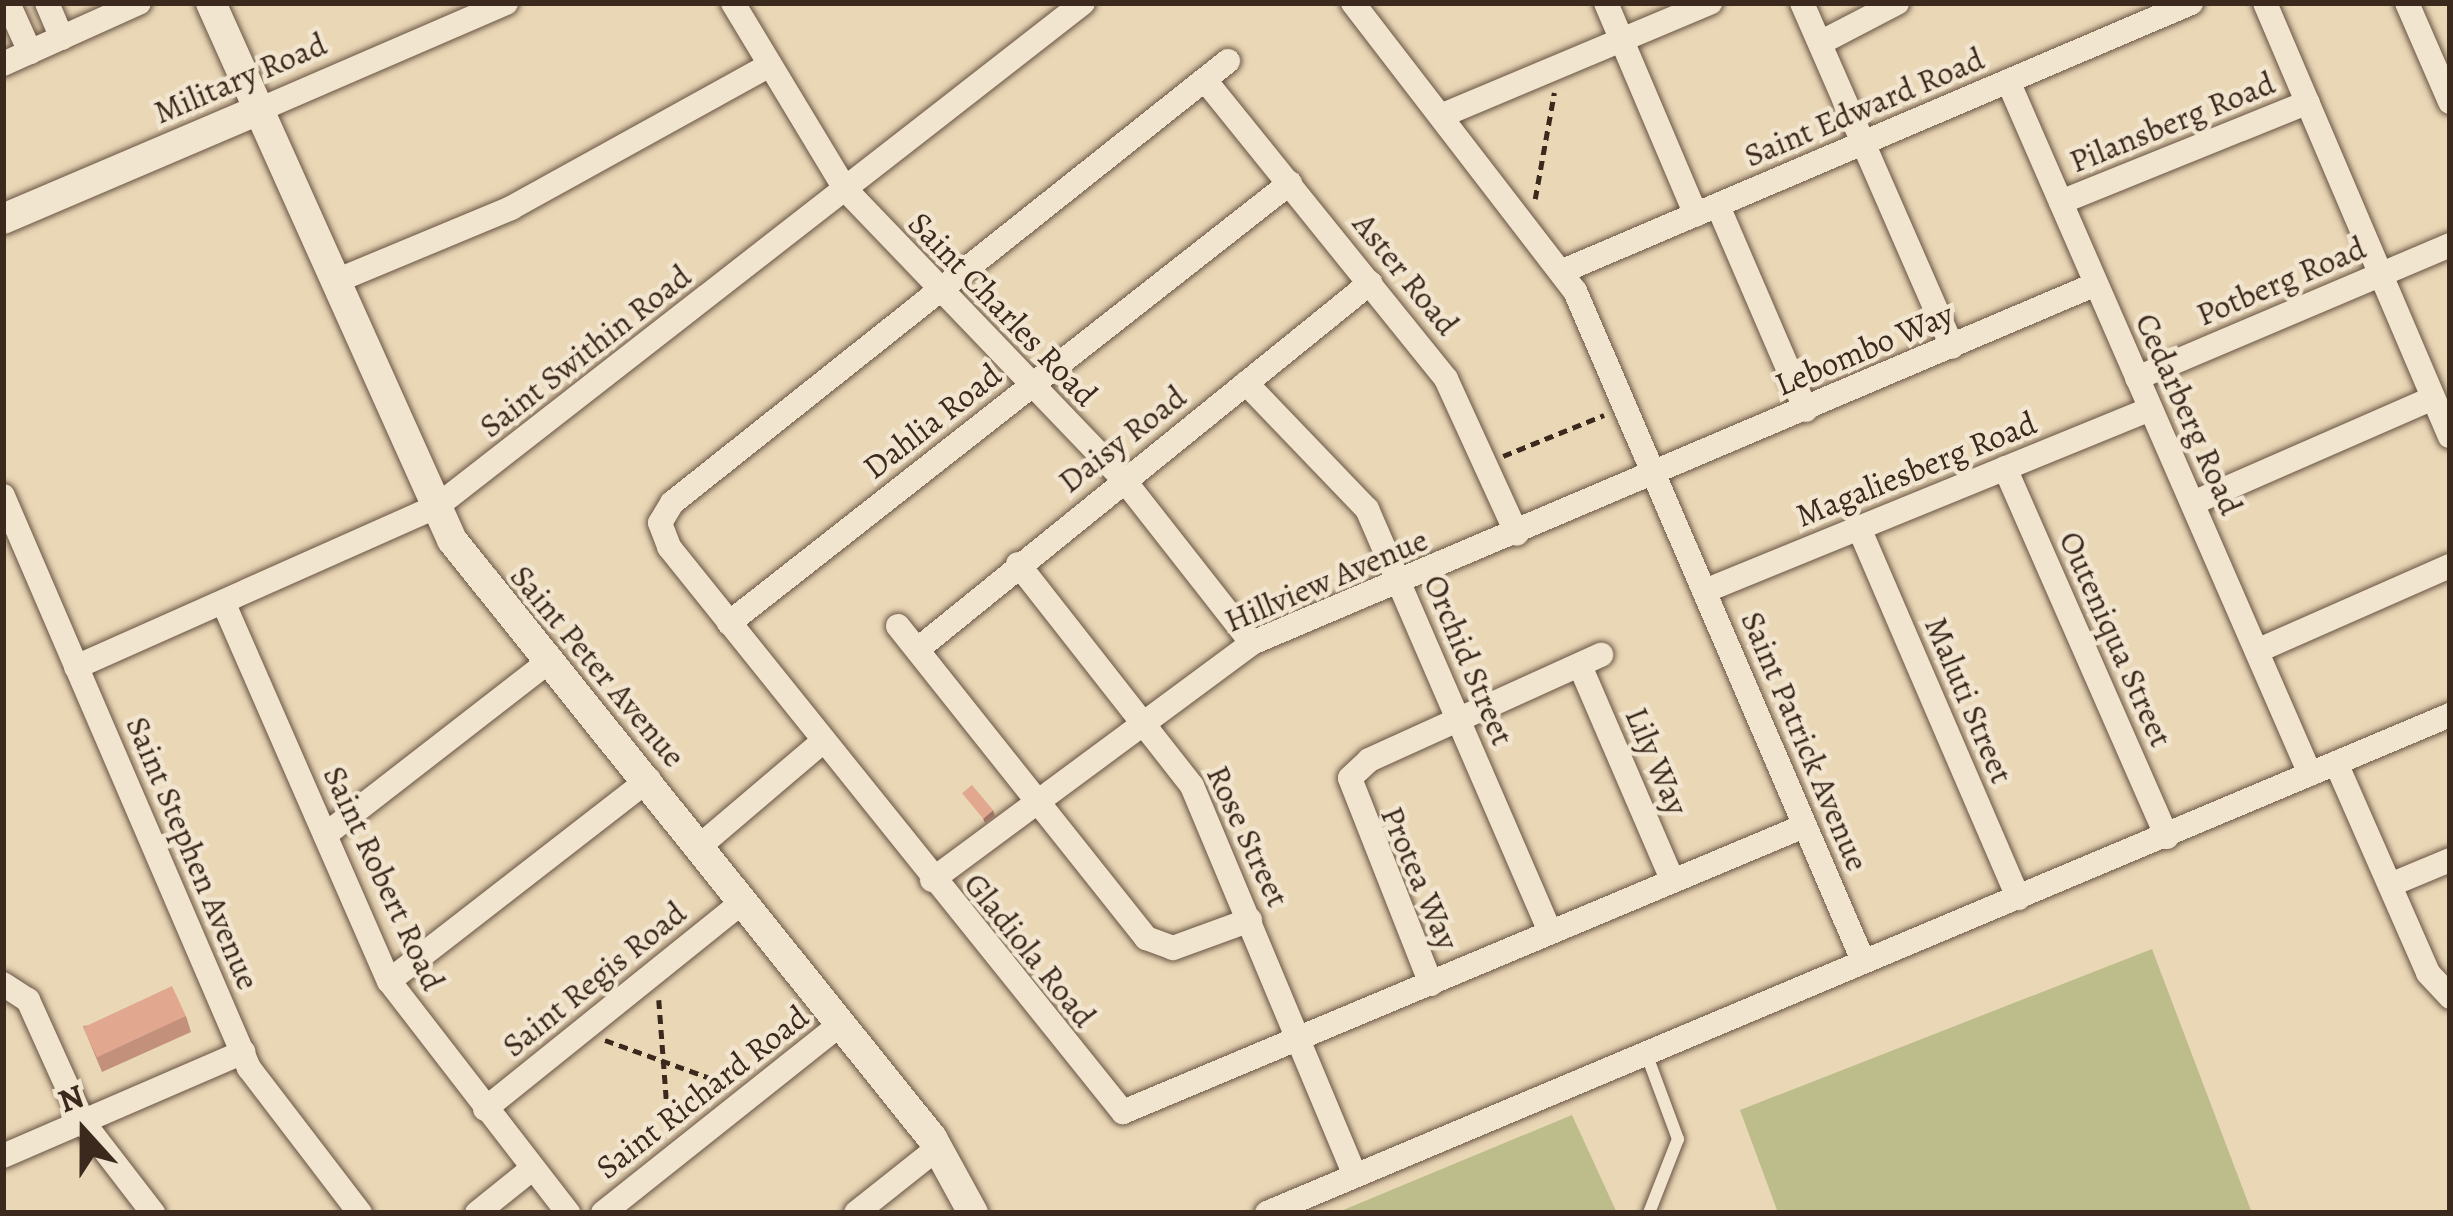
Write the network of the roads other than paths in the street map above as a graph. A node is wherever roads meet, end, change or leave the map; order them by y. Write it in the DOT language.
graph roads {
  1 [pos="8,3"];
  2 [pos="46,3"];
  3 [pos="139,3"];
  4 [pos="211,3"];
  5 [pos="506,3"];
  6 [pos="733,3"];
  7 [pos="1082,3"];
  8 [pos="1353,3"];
  9 [pos="1606,3"];
  10 [pos="1710,3"];
  11 [pos="1802,3"];
  12 [pos="1897,3"];
  13 [pos="2191,3"];
  14 [pos="2265,3"];
  15 [pos="2407,3"];
  16 [pos="62,38"];
  17 [pos="1621,40"];
  18 [pos="1820,43"];
  19 [pos="30,52"];
  20 [pos="1228,61"];
  21 [pos="3,64"];
  22 [pos="768,66"];
  23 [pos="1205,80"];
  24 [pos="2008,81"];
  25 [pos="2450,102"];
  26 [pos="2308,103"];
  27 [pos="261,109"];
  28 [pos="1443,115"];
  29 [pos="1863,143"];
  30 [pos="1290,183"];
  31 [pos="846,190"];
  32 [pos="2061,202"];
  33 [pos="1707,210"];
  34 [pos="3,219"];
  35 [pos="2450,245"];
  36 [pos="1564,271"];
  37 [pos="2381,274"];
  38 [pos="336,281"];
  39 [pos="1370,284"];
  40 [pos="2096,284"];
  41 [pos="934,292"];
  42 [pos="1952,346"];
  43 [pos="2137,378"];
  44 [pos="1246,383"];
  45 [pos="1030,386"];
  46 [pos="2433,398"];
  47 [pos="2150,409"];
  48 [pos="1806,410"];
  49 [pos="2450,436"];
  50 [pos="2005,468"];
  51 [pos="1657,474"];
  52 [pos="1124,480"];
  53 [pos="3,496"];
  54 [pos="2193,502"];
  55 [pos="436,507"];
  56 [pos="1859,528"];
  57 [pos="1517,534"];
  58 [pos="1018,564"];
  59 [pos="2450,566"];
  60 [pos="1400,584"];
  61 [pos="1707,590"];
  62 [pos="224,604"];
  63 [pos="729,623"];
  64 [pos="898,626"];
  65 [pos="1252,643"];
  66 [pos="918,650"];
  67 [pos="2257,651"];
  68 [pos="547,662"];
  69 [pos="76,667"];
  70 [pos="2450,715"];
  71 [pos="1142,719"];
  72 [pos="1458,720"];
  73 [pos="823,741"];
  74 [pos="2336,764"];
  75 [pos="2310,774"];
  76 [pos="649,779"];
  77 [pos="1035,800"];
  78 [pos="1804,826"];
  79 [pos="326,835"];
  80 [pos="2167,837"];
  81 [pos="700,845"];
  82 [pos="2450,860"];
  83 [pos="1672,879"];
  84 [pos="932,880"];
  85 [pos="2390,885"];
  86 [pos="2018,898"];
  87 [pos="745,901"];
  88 [pos="1250,920"];
  89 [pos="1550,932"];
  90 [pos="1862,956"];
  91 [pos="389,981"];
  92 [pos="3,984"];
  93 [pos="1431,984"];
  94 [pos="2450,997"];
  95 [pos="842,1024"];
  96 [pos="1303,1041"];
  97 [pos="1644,1048"];
  98 [pos="242,1052"];
  99 [pos="485,1108"];
  100 [pos="82,1122"];
  101 [pos="939,1147"];
  102 [pos="3,1156"];
  103 [pos="532,1169"];
  104 [pos="1354,1173"];
  105 [pos="153,1213"];
  106 [pos="360,1213"];
  107 [pos="477,1213"];
  108 [pos="568,1213"];
  109 [pos="603,1213"];
  110 [pos="856,1213"];
  111 [pos="973,1213"];
  112 [pos="1267,1213"];
  113 [pos="1648,1213"];
  1 -- 19 [label="street"];
  2 -- 16 [label="street"];
  3 -- 16 [label="street"];
  4 -- 27 [label="street, Saint Peter Avenue"];
  5 -- 27 [label="street, Military Road"];
  6 -- 22 [label="street, Saint Charles Road"];
  7 -- 31 [label="street, Saint Swithin Road"];
  8 -- 28 [label="street, Saint Patrick Avenue"];
  9 -- 17 [label="street"];
  10 -- 17 [label="street"];
  11 -- 18 [label="street"];
  12 -- 18 [label="street"];
  13 -- 24 [label="street, Saint Edward Road"];
  14 -- 26 [label="street"];
  15 -- 25 [label="street"];
  16 -- 19 [label="street"];
  17 -- 28 [label="street"];
  17 -- 33 [label="street"];
  18 -- 29 [label="street"];
  19 -- 21 [label="street"];
  20 -- 23 [label="street"];
  22 -- 31 [label="street, Saint Charles Road"];
  22 -- 38 [label="street"];
  23 -- 30 [label="street, Aster Road"];
  23 -- 41 [label="street"];
  24 -- 29 [label="street, Saint Edward Road"];
  24 -- 32 [label="street, Cedarberg Road"];
  26 -- 32 [label="street, Pilansberg Road"];
  26 -- 37 [label="street"];
  27 -- 34 [label="street, Military Road"];
  27 -- 38 [label="street, Saint Peter Avenue"];
  28 -- 36 [label="street, Saint Patrick Avenue"];
  29 -- 33 [label="street, Saint Edward Road"];
  29 -- 42 [label="street"];
  30 -- 39 [label="street, Aster Road"];
  30 -- 45 [label="street, Dahlia Road"];
  31 -- 41 [label="street, Saint Charles Road"];
  31 -- 55 [label="street, Saint Swithin Road"];
  32 -- 40 [label="street, Cedarberg Road"];
  33 -- 36 [label="street, Saint Edward Road"];
  33 -- 48 [label="street"];
  35 -- 37 [label="street, Potberg Road"];
  36 -- 51 [label="street, Saint Patrick Avenue"];
  37 -- 43 [label="street, Potberg Road"];
  37 -- 46 [label="street"];
  38 -- 55 [label="street, Saint Peter Avenue"];
  39 -- 44 [label="street, Daisy Road"];
  39 -- 57 [label="street, Aster Road"];
  40 -- 42 [label="street, Lebombo Way"];
  40 -- 43 [label="street, Cedarberg Road"];
  41 -- 45 [label="street, Saint Charles Road"];
  41 -- 63 [label="street, Gladiola Road"];
  42 -- 48 [label="street, Lebombo Way"];
  43 -- 47 [label="street, Cedarberg Road"];
  44 -- 52 [label="street, Daisy Road"];
  44 -- 60 [label="street, Orchid Street"];
  45 -- 52 [label="street, Saint Charles Road"];
  45 -- 63 [label="street, Dahlia Road"];
  46 -- 49 [label="street"];
  46 -- 54 [label="street"];
  47 -- 50 [label="street, Magaliesberg Road"];
  47 -- 54 [label="street, Cedarberg Road"];
  48 -- 51 [label="street, Lebombo Way"];
  50 -- 56 [label="street, Magaliesberg Road"];
  50 -- 80 [label="street, Outeniqua Street"];
  51 -- 57 [label="street, Hillview Avenue"];
  51 -- 61 [label="street, Saint Patrick Avenue"];
  52 -- 58 [label="street, Daisy Road"];
  52 -- 65 [label="street, Saint Charles Road"];
  53 -- 69 [label="street, Saint Stephen Avenue"];
  54 -- 67 [label="street, Cedarberg Road"];
  55 -- 62 [label="street, Saint Swithin Road"];
  55 -- 68 [label="street, Saint Peter Avenue"];
  56 -- 61 [label="street, Magaliesberg Road"];
  56 -- 86 [label="street, Maluti Street"];
  57 -- 60 [label="street, Hillview Avenue"];
  58 -- 66 [label="street, Daisy Road"];
  58 -- 71 [label="street, Rose Street"];
  59 -- 67 [label="street"];
  60 -- 65 [label="street, Hillview Avenue"];
  60 -- 72 [label="street, Orchid Street"];
  61 -- 78 [label="street, Saint Patrick Avenue"];
  62 -- 69 [label="street, Saint Swithin Road"];
  62 -- 79 [label="street, Saint Robert Road"];
  63 -- 73 [label="street, Gladiola Road"];
  64 -- 66 [label="street"];
  65 -- 71 [label="street, Hillview Avenue"];
  66 -- 77 [label="street"];
  67 -- 75 [label="street, Cedarberg Road"];
  68 -- 76 [label="street, Saint Peter Avenue"];
  68 -- 79 [label="street"];
  69 -- 98 [label="street, Saint Stephen Avenue"];
  70 -- 74 [label="street"];
  71 -- 77 [label="street, Hillview Avenue"];
  71 -- 88 [label="street, Rose Street"];
  72 -- 83 [label="street, Lily Way"];
  72 -- 89 [label="street, Orchid Street"];
  72 -- 93 [label="street, Protea Way"];
  73 -- 81 [label="street"];
  73 -- 84 [label="street, Gladiola Road"];
  74 -- 75 [label="street"];
  74 -- 85 [label="street"];
  75 -- 80 [label="street"];
  76 -- 81 [label="street, Saint Peter Avenue"];
  76 -- 91 [label="street"];
  77 -- 84 [label="street, Hillview Avenue"];
  77 -- 88 [label="street"];
  78 -- 83 [label="street, Gladiola Road"];
  78 -- 90 [label="street, Saint Patrick Avenue"];
  79 -- 91 [label="street, Saint Robert Road"];
  80 -- 86 [label="street"];
  81 -- 87 [label="street, Saint Peter Avenue"];
  82 -- 85 [label="street"];
  83 -- 89 [label="street, Gladiola Road"];
  84 -- 96 [label="street, Gladiola Road"];
  85 -- 94 [label="street"];
  86 -- 90 [label="street"];
  87 -- 95 [label="street, Saint Peter Avenue"];
  87 -- 99 [label="street, Saint Regis Road"];
  88 -- 96 [label="street, Rose Street"];
  89 -- 93 [label="street, Gladiola Road"];
  90 -- 97 [label="street"];
  91 -- 99 [label="street, Saint Robert Road"];
  92 -- 100 [label="street"];
  93 -- 96 [label="street, Gladiola Road"];
  95 -- 101 [label="street, Saint Peter Avenue"];
  95 -- 109 [label="street, Saint Richard Road"];
  96 -- 104 [label="street, Rose Street"];
  97 -- 104 [label="street"];
  97 -- 113 [label="lane"];
  98 -- 100 [label="street"];
  98 -- 106 [label="street, Saint Stephen Avenue"];
  99 -- 103 [label="street, Saint Robert Road"];
  100 -- 102 [label="street"];
  100 -- 105 [label="street"];
  101 -- 110 [label="street"];
  101 -- 111 [label="street, Saint Peter Avenue"];
  103 -- 107 [label="street"];
  103 -- 108 [label="street, Saint Robert Road"];
  104 -- 112 [label="street"];
}
